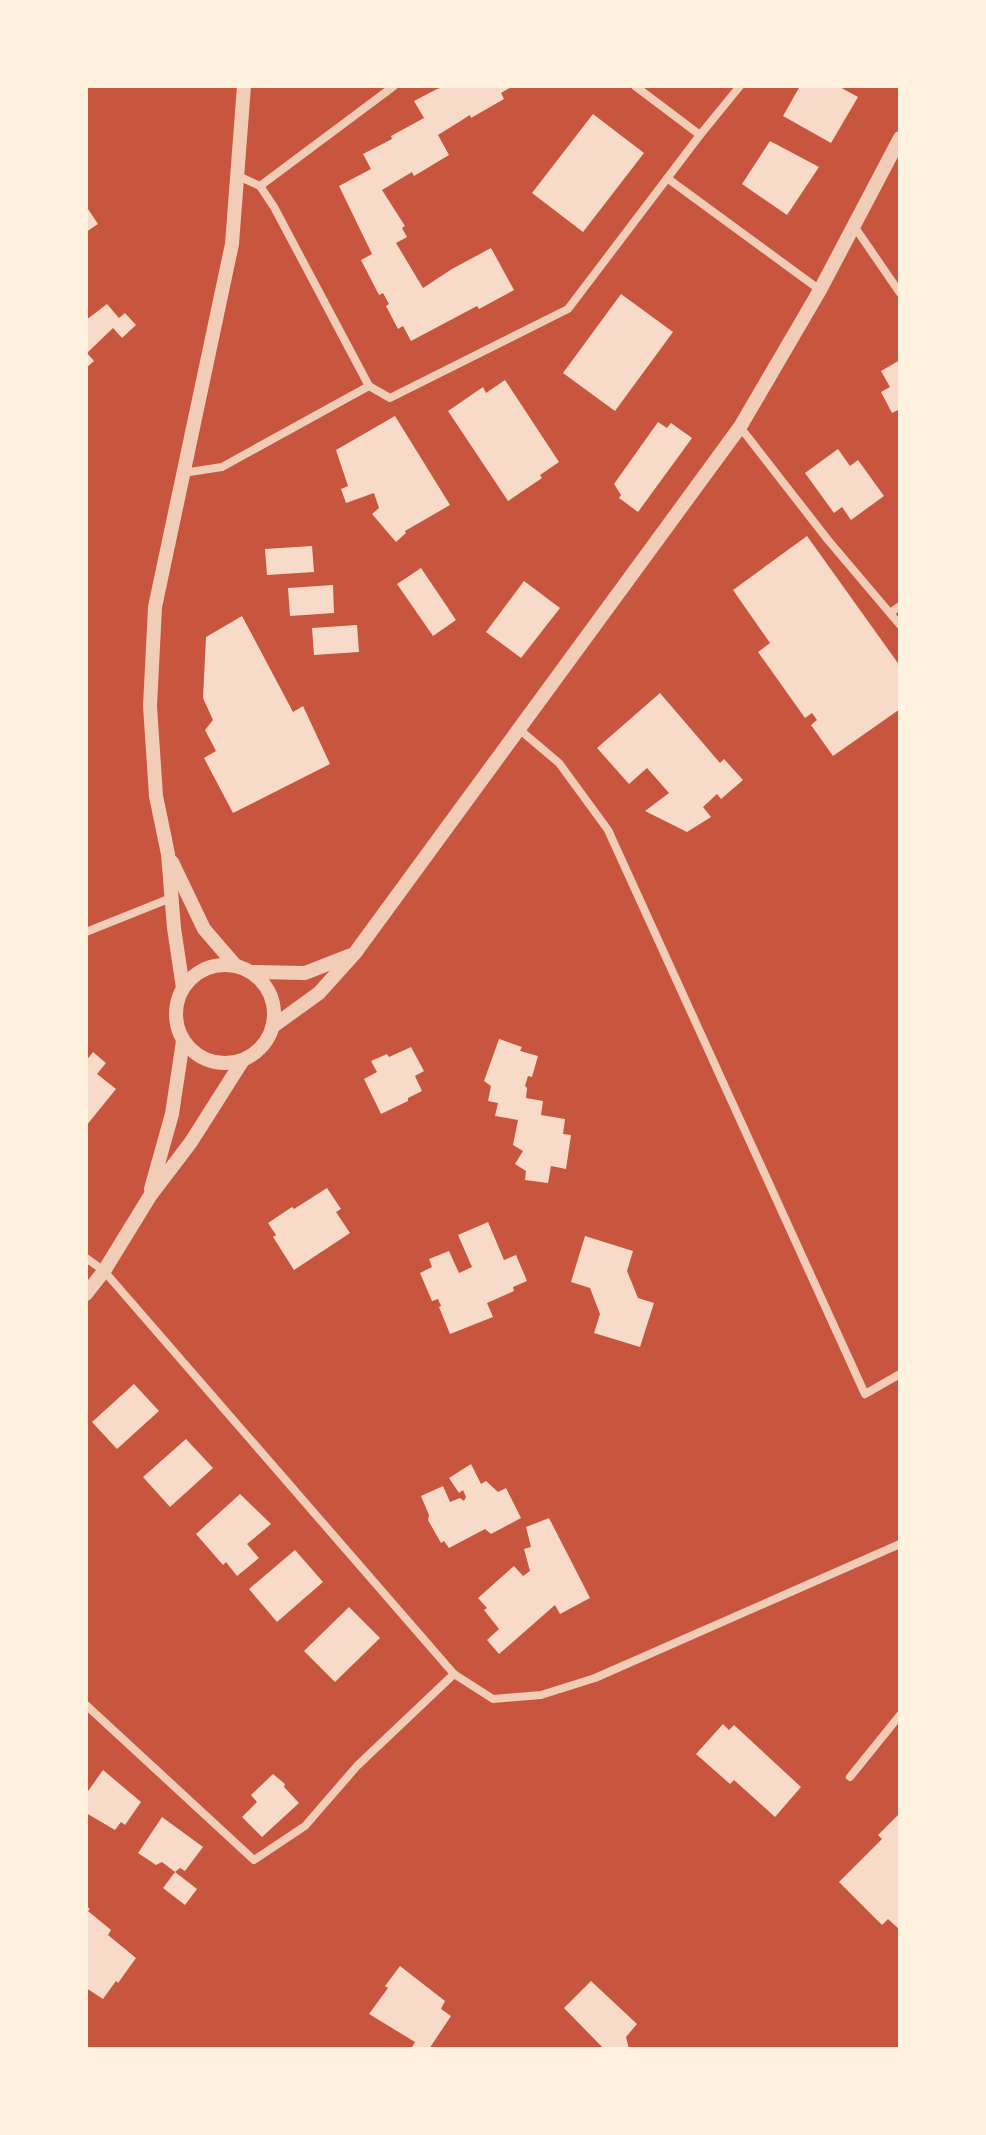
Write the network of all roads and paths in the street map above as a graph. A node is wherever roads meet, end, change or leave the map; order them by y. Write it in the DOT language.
graph roads {
  1 [pos="244,86"];
  2 [pos="394,86"];
  3 [pos="635,86"];
  4 [pos="740,86"];
  5 [pos="700,135"];
  6 [pos="900,138"];
  7 [pos="238,176"];
  8 [pos="667,178"];
  9 [pos="260,186"];
  10 [pos="854,226"];
  11 [pos="820,290"];
  12 [pos="900,293"];
  13 [pos="369,386"];
  14 [pos="740,427"];
  15 [pos="183,473"];
  16 [pos="900,606"];
  17 [pos="890,613"];
  18 [pos="900,625"];
  19 [pos="520,730"];
  20 [pos="168,854"];
  21 [pos="171,898"];
  22 [pos="86,932"];
  23 [pos="355,953"];
  24 [pos="236,966"];
  25 [pos="250,972"];
  26 [pos="183,988"];
  27 [pos="272,1027"];
  28 [pos="183,1041"];
  29 [pos="243,1060"];
  30 [pos="150,1196"];
  31 [pos="86,1258"];
  32 [pos="104,1271"];
  33 [pos="86,1294"];
  34 [pos="900,1374"];
  35 [pos="900,1544"];
  36 [pos="454,1674"];
  37 [pos="86,1705"];
  38 [pos="900,1715"];
  39 [pos="850,1777"];
  1 -- 7 [label="street"];
  2 -- 9 [label="street"];
  3 -- 5 [label="street"];
  4 -- 5 [label="street"];
  5 -- 8 [label="street"];
  6 -- 10 [label="street"];
  7 -- 9 [label="street"];
  7 -- 15 [label="street"];
  8 -- 11 [label="street"];
  8 -- 13 [label="street"];
  9 -- 13 [label="street"];
  10 -- 11 [label="street"];
  10 -- 12 [label="street"];
  11 -- 14 [label="street"];
  13 -- 15 [label="street"];
  14 -- 17 [label="street"];
  14 -- 19 [label="street"];
  15 -- 20 [label="street"];
  16 -- 17 [label="street"];
  17 -- 18 [label="street"];
  19 -- 23 [label="street"];
  19 -- 34 [label="street"];
  20 -- 21 [label="street"];
  20 -- 24 [label="street"];
  21 -- 22 [label="street"];
  21 -- 26 [label="street"];
  23 -- 25 [label="street"];
  23 -- 27 [label="street"];
  24 -- 25 [label="street"];
  24 -- 26 [label="street"];
  25 -- 27 [label="street"];
  26 -- 28 [label="street"];
  27 -- 29 [label="street"];
  28 -- 29 [label="street"];
  28 -- 30 [label="street"];
  29 -- 30 [label="street"];
  30 -- 32 [label="street"];
  31 -- 32 [label="street"];
  32 -- 33 [label="street"];
  32 -- 36 [label="street"];
  35 -- 36 [label="street"];
  36 -- 37 [label="street"];
  38 -- 39 [label="street"];
}
